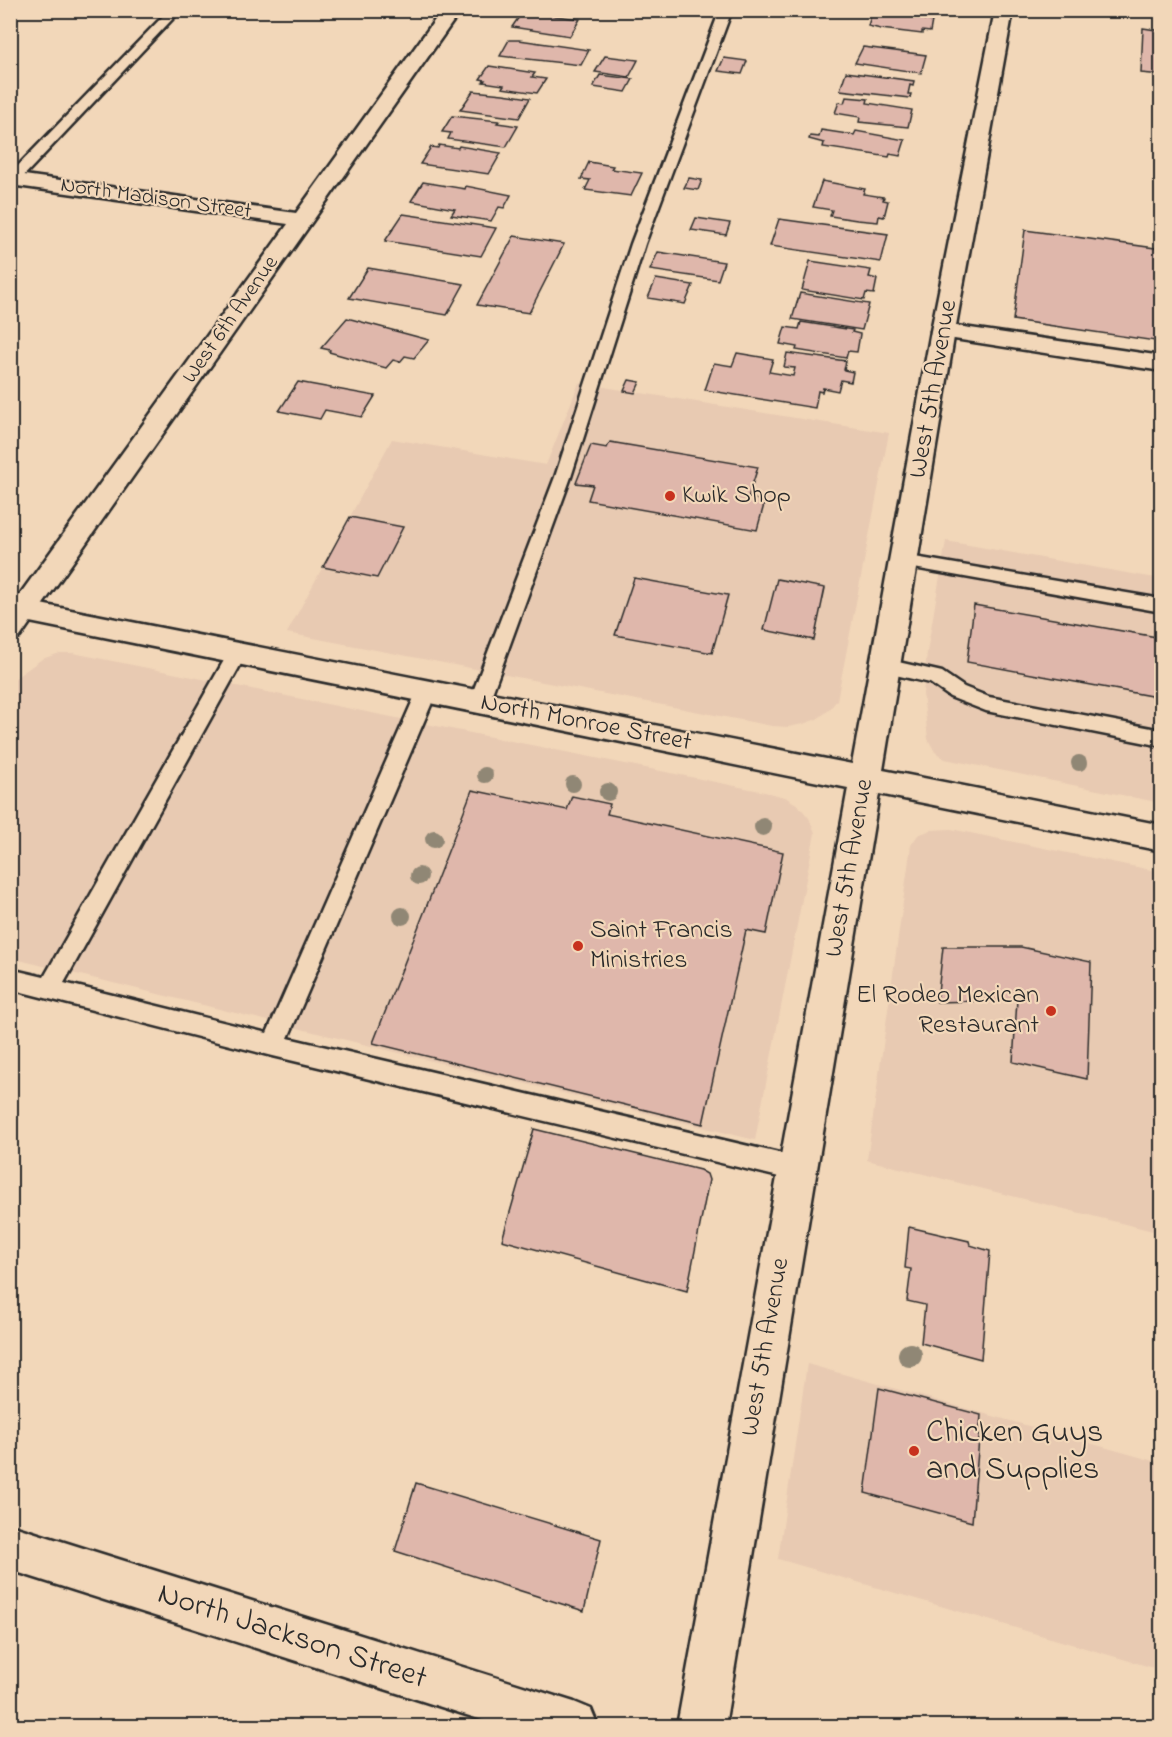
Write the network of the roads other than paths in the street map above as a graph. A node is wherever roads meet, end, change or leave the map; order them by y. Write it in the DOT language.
graph roads {
  1 [pos="176,10"];
  2 [pos="452,10"];
  3 [pos="726,10"];
  4 [pos="1004,10"];
  5 [pos="12,179"];
  6 [pos="302,220"];
  7 [pos="944,331"];
  8 [pos="1161,364"];
  9 [pos="903,561"];
  10 [pos="1161,606"];
  11 [pos="15,616"];
  12 [pos="238,653"];
  13 [pos="885,666"];
  14 [pos="427,691"];
  15 [pos="479,702"];
  16 [pos="1161,738"];
  17 [pos="866,778"];
  18 [pos="1161,838"];
  19 [pos="10,979"];
  20 [pos="49,989"];
  21 [pos="273,1045"];
  22 [pos="796,1169"];
  23 [pos="10,1547"];
  24 [pos="574,1726"];
  25 [pos="701,1726"];
  1 -- 5 [label="lane"];
  2 -- 6 [label="street, West 6th Avenue"];
  3 -- 15 [label="lane"];
  4 -- 7 [label="street, West 5th Avenue"];
  5 -- 6 [label="street, North Madison Street"];
  6 -- 11 [label="street, West 6th Avenue"];
  7 -- 8 [label="street"];
  7 -- 9 [label="street, West 5th Avenue"];
  9 -- 10 [label="lane"];
  9 -- 13 [label="street, West 5th Avenue"];
  11 -- 12 [label="street, North Monroe Street"];
  12 -- 14 [label="street, North Monroe Street"];
  12 -- 20 [label="lane"];
  13 -- 16 [label="lane"];
  13 -- 17 [label="street, West 5th Avenue"];
  14 -- 15 [label="street, North Monroe Street"];
  14 -- 21 [label="lane"];
  15 -- 17 [label="street, North Monroe Street"];
  17 -- 18 [label="street, North Monroe Street"];
  17 -- 22 [label="street, West 5th Avenue"];
  19 -- 20 [label="lane"];
  20 -- 21 [label="lane"];
  21 -- 22 [label="lane"];
  22 -- 25 [label="street, West 5th Avenue"];
  23 -- 24 [label="street, North Jackson Street"];
}
